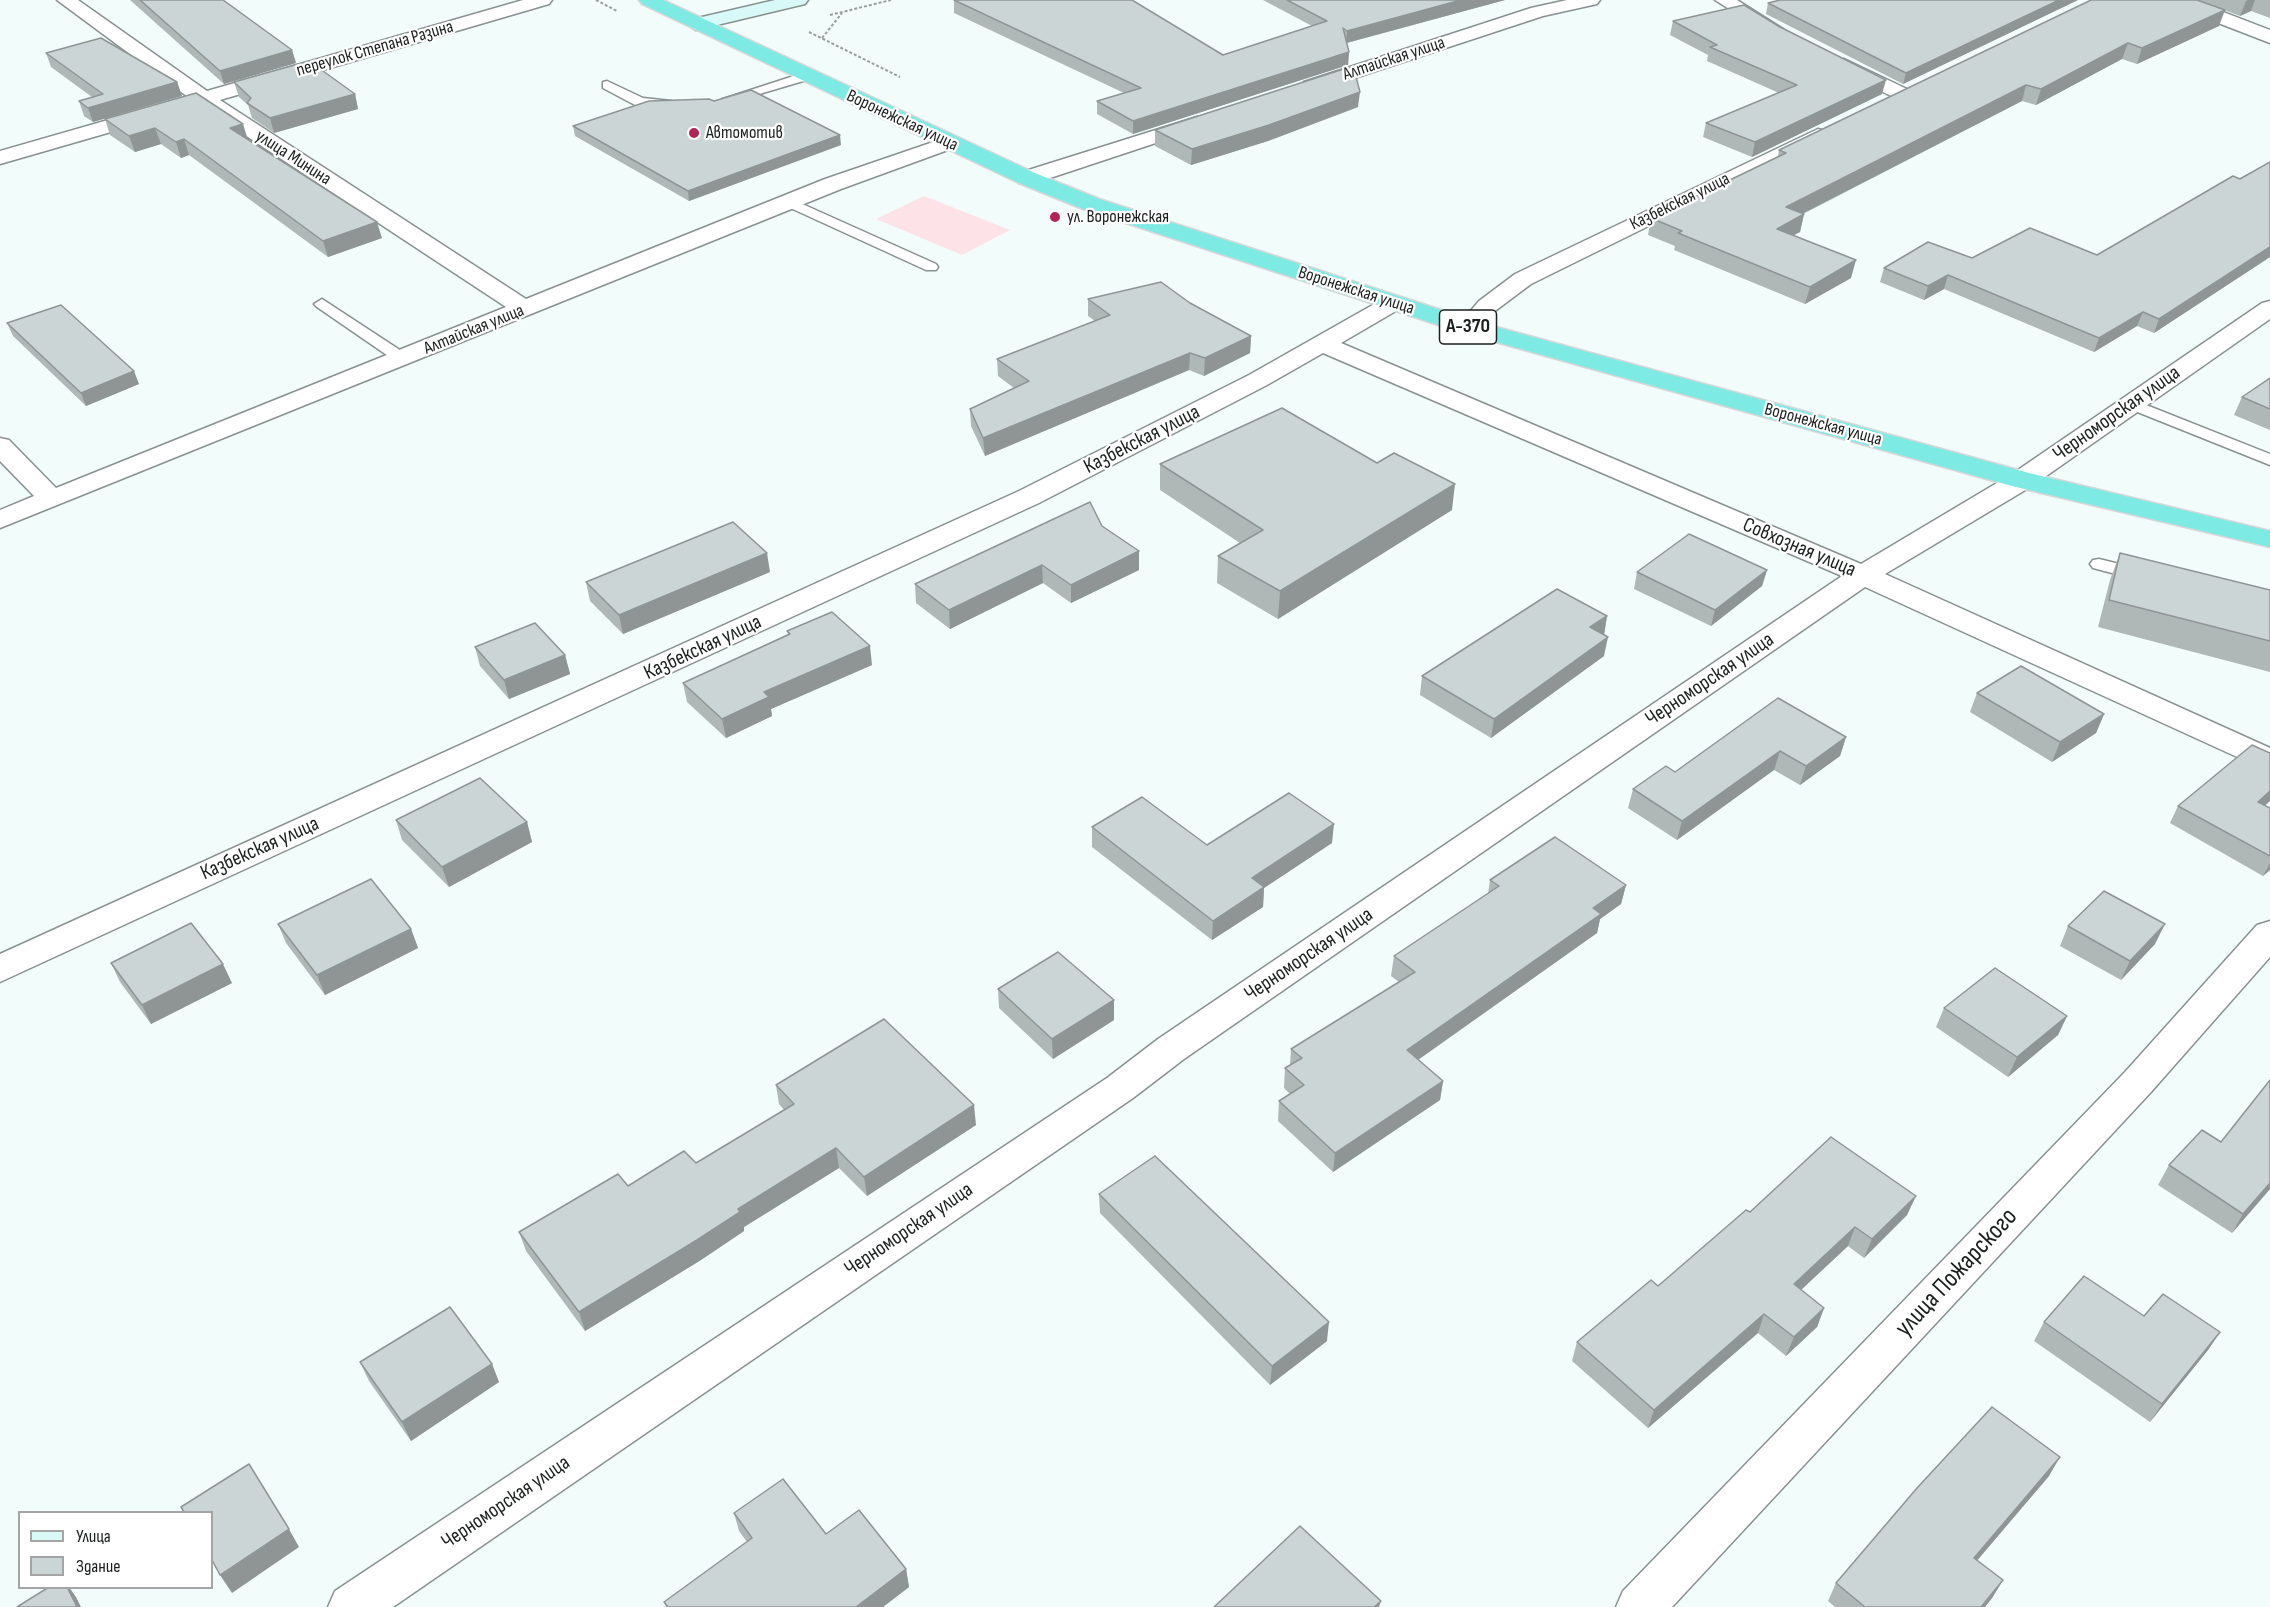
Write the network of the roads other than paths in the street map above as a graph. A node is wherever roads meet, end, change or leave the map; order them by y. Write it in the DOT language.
graph roads {
  1 [pos="66,0"];
  2 [pos="543,0"];
  3 [pos="648,0"];
  4 [pos="799,0"];
  5 [pos="1591,0"];
  6 [pos="1724,0"];
  7 [pos="2175,0"];
  8 [pos="696,24"];
  9 [pos="2270,37"];
  10 [pos="1795,40"];
  11 [pos="1825,55"];
  12 [pos="806,76"];
  13 [pos="1923,84"];
  14 [pos="607,85"];
  15 [pos="1293,92"];
  16 [pos="1902,93"];
  17 [pos="206,98"];
  18 [pos="713,102"];
  19 [pos="683,104"];
  20 [pos="1881,104"];
  21 [pos="1215,117"];
  22 [pos="1839,124"];
  23 [pos="949,143"];
  24 [pos="0,158"];
  25 [pos="1027,178"];
  26 [pos="789,202"];
  27 [pos="931,267"];
  28 [pos="1393,303"];
  29 [pos="322,304"];
  30 [pos="2270,308"];
  31 [pos="525,309"];
  32 [pos="1469,327"];
  33 [pos="1323,344"];
  34 [pos="403,359"];
  35 [pos="2131,404"];
  36 [pos="0,446"];
  37 [pos="2270,460"];
  38 [pos="2022,480"];
  39 [pos="52,499"];
  40 [pos="0,520"];
  41 [pos="2270,539"];
  42 [pos="2099,564"];
  43 [pos="1863,575"];
  44 [pos="2156,579"];
  45 [pos="2270,761"];
  46 [pos="2270,934"];
  47 [pos="0,969"];
  48 [pos="352,1607"];
  49 [pos="1640,1607"];
  1 -- 17 [label="street, улица Минина"];
  2 -- 17 [label="street, переулок Степана Разина"];
  3 -- 8 [label="highway, Воронежская улица / А-370"];
  4 -- 8 [label="main road"];
  5 -- 15 [label="street, Алтайская улица"];
  6 -- 10 [label="street"];
  7 -- 9 [label="street"];
  8 -- 12 [label="highway, Воронежская улица / А-370"];
  11 -- 16 [label="street"];
  12 -- 18 [label="lane"];
  12 -- 23 [label="highway, Воронежская улица / А-370"];
  13 -- 16 [label="street"];
  14 -- 19 [label="lane"];
  16 -- 20 [label="street"];
  17 -- 24 [label="street, переулок Степана Разина"];
  17 -- 31 [label="street, улица Минина"];
  21 -- 25 [label="street"];
  22 -- 32 [label="street, Казбекская улица"];
  23 -- 25 [label="highway, Воронежская улица / А-370"];
  23 -- 26 [label="street, Алтайская улица"];
  25 -- 28 [label="highway, Воронежская улица / А-370"];
  26 -- 27 [label="lane"];
  26 -- 31 [label="street, Алтайская улица"];
  28 -- 32 [label="highway, Воронежская улица / А-370"];
  28 -- 33 [label="street, Казбекская улица"];
  29 -- 34 [label="lane"];
  30 -- 35 [label="street, Черноморская улица"];
  31 -- 34 [label="street, Алтайская улица"];
  32 -- 38 [label="highway, Воронежская улица / А-370"];
  33 -- 43 [label="street, Совхозная улица"];
  33 -- 47 [label="street, Казбекская улица"];
  34 -- 39 [label="street, Алтайская улица"];
  35 -- 37 [label="lane"];
  35 -- 38 [label="street, Черноморская улица"];
  36 -- 39 [label="street"];
  38 -- 41 [label="highway, Воронежская улица / А-370"];
  38 -- 43 [label="street, Черноморская улица"];
  39 -- 40 [label="street, Алтайская улица"];
  42 -- 44 [label="lane"];
  43 -- 45 [label="street, Совхозная улица"];
  43 -- 48 [label="street, Черноморская улица"];
  46 -- 49 [label="street, улица Пожарского"];
}
